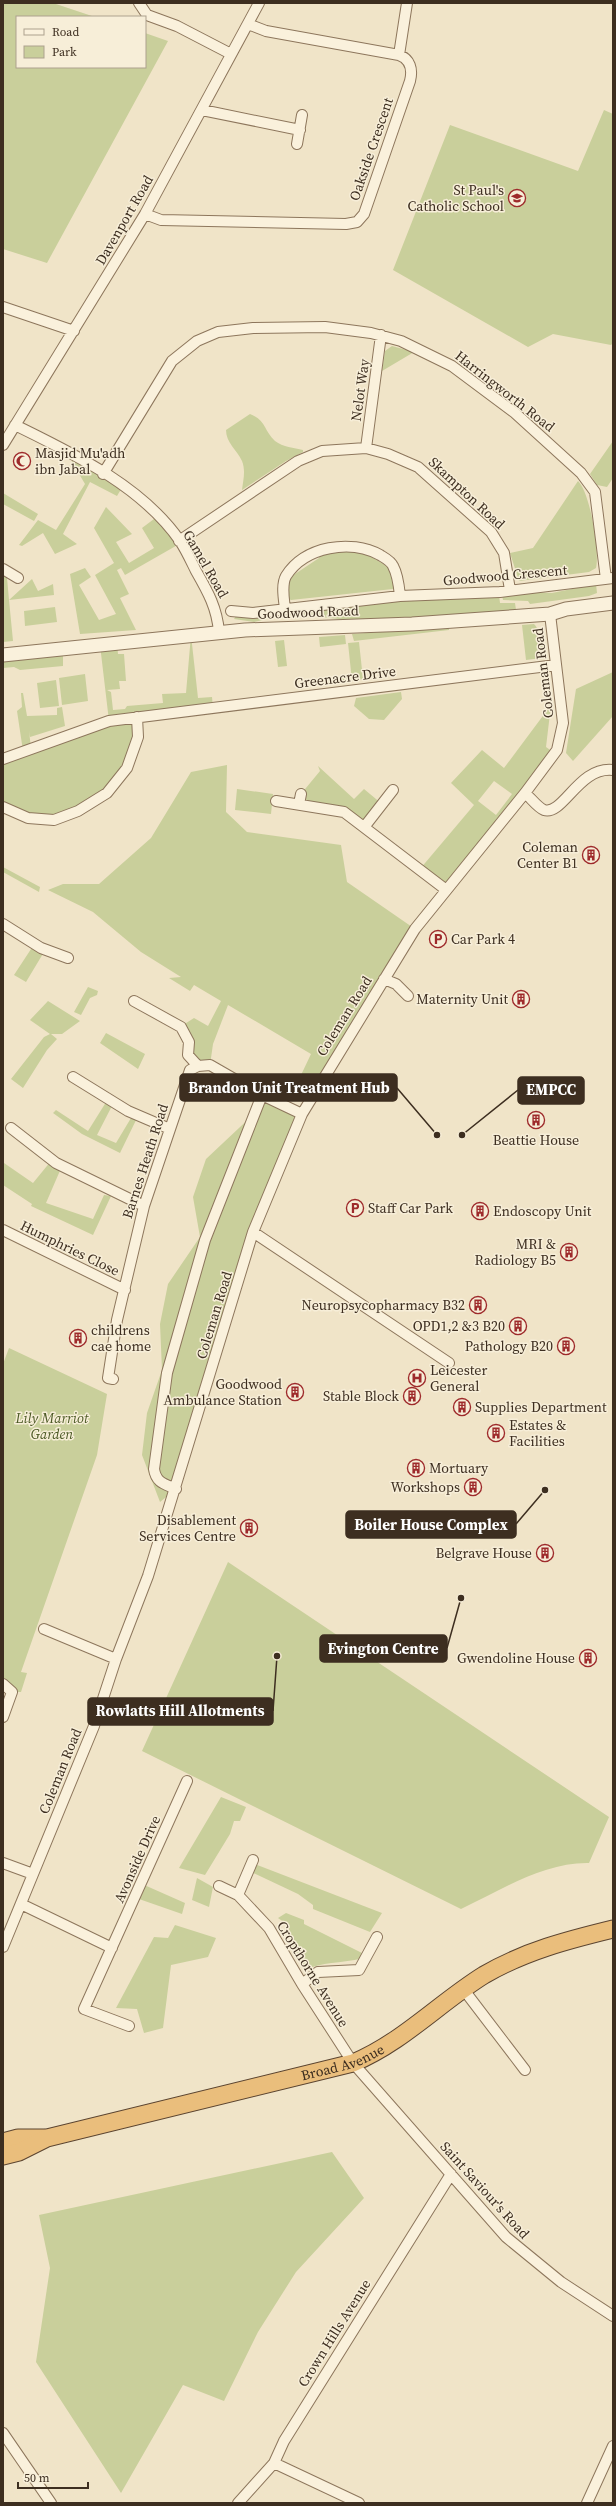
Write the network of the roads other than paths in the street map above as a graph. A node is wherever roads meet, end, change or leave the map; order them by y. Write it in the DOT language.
graph roads {
  1 [pos="139,3"];
  2 [pos="259,3"];
  3 [pos="407,3"];
  4 [pos="248,24"];
  5 [pos="231,54"];
  6 [pos="398,55"];
  7 [pos="202,110"];
  8 [pos="302,115"];
  9 [pos="300,130"];
  10 [pos="297,144"];
  11 [pos="145,214"];
  12 [pos="3,307"];
  13 [pos="74,331"];
  14 [pos="381,335"];
  15 [pos="15,425"];
  16 [pos="3,445"];
  17 [pos="366,448"];
  18 [pos="103,474"];
  19 [pos="180,542"];
  20 [pos="3,569"];
  21 [pos="18,578"];
  22 [pos="609,578"];
  23 [pos="510,590"];
  24 [pos="400,596"];
  25 [pos="613,603"];
  26 [pos="285,609"];
  27 [pos="231,610"];
  28 [pos="550,614"];
  29 [pos="219,632"];
  30 [pos="3,654"];
  31 [pos="556,665"];
  32 [pos="137,717"];
  33 [pos="3,759"];
  34 [pos="613,770"];
  35 [pos="394,790"];
  36 [pos="525,793"];
  37 [pos="301,794"];
  38 [pos="276,801"];
  39 [pos="299,804"];
  40 [pos="3,807"];
  41 [pos="366,826"];
  42 [pos="445,889"];
  43 [pos="3,924"];
  44 [pos="68,958"];
  45 [pos="384,979"];
  46 [pos="408,996"];
  47 [pos="138,1000"];
  48 [pos="198,1066"];
  49 [pos="73,1077"];
  50 [pos="262,1096"];
  51 [pos="302,1114"];
  52 [pos="11,1128"];
  53 [pos="170,1129"];
  54 [pos="144,1206"];
  55 [pos="3,1230"];
  56 [pos="253,1232"];
  57 [pos="125,1290"];
  58 [pos="449,1364"];
  59 [pos="113,1379"];
  60 [pos="176,1489"];
  61 [pos="44,1628"];
  62 [pos="116,1659"];
  63 [pos="3,1684"];
  64 [pos="3,1718"];
  65 [pos="187,1782"];
  66 [pos="253,1860"];
  67 [pos="3,1863"];
  68 [pos="33,1874"];
  69 [pos="218,1886"];
  70 [pos="238,1896"];
  71 [pos="21,1904"];
  72 [pos="613,1929"];
  73 [pos="377,1937"];
  74 [pos="3,1947"];
  75 [pos="112,1948"];
  76 [pos="302,1984"];
  77 [pos="464,1990"];
  78 [pos="128,2026"];
  79 [pos="353,2063"];
  80 [pos="525,2070"];
  81 [pos="47,2138"];
  82 [pos="3,2142"];
  83 [pos="3,2156"];
  84 [pos="451,2174"];
  85 [pos="613,2316"];
  86 [pos="3,2433"];
  87 [pos="613,2446"];
  88 [pos="274,2463"];
  89 [pos="51,2503"];
  90 [pos="238,2503"];
  91 [pos="359,2503"];
  92 [pos="587,2503"];
  1 -- 5 [label="street"];
  2 -- 4 [label="street, Davenport Road"];
  3 -- 6 [label="street"];
  4 -- 5 [label="street, Davenport Road"];
  4 -- 6 [label="street"];
  5 -- 7 [label="street, Davenport Road"];
  6 -- 11 [label="street, Oakside Crescent"];
  7 -- 9 [label="street"];
  7 -- 11 [label="street, Davenport Road"];
  8 -- 9 [label="street"];
  9 -- 10 [label="street"];
  11 -- 13 [label="street, Davenport Road"];
  12 -- 13 [label="street"];
  13 -- 15 [label="street, Davenport Road"];
  14 -- 17 [label="street, Nelot Way"];
  14 -- 18 [label="street, Harringworth Road"];
  14 -- 22 [label="street, Harringworth Road"];
  15 -- 16 [label="street, Davenport Road"];
  15 -- 18 [label="street, Gamel Road"];
  17 -- 19 [label="street, Skampton Road"];
  17 -- 23 [label="street, Skampton Road"];
  18 -- 19 [label="street, Gamel Road"];
  19 -- 29 [label="street, Gamel Road"];
  20 -- 21 [label="street"];
  22 -- 23 [label="street, Goodwood Crescent"];
  23 -- 24 [label="street, Goodwood Crescent"];
  24 -- 26 [label="street, Goodwood Crescent"];
  24 -- 26 [label="street"];
  25 -- 28 [label="street, Goodwood Road"];
  26 -- 27 [label="street, Goodwood Crescent"];
  28 -- 29 [label="street, Goodwood Road"];
  28 -- 31 [label="street, Coleman Road"];
  29 -- 30 [label="street, Goodwood Road"];
  31 -- 32 [label="street, Greenacre Drive"];
  31 -- 36 [label="street, Coleman Road"];
  32 -- 33 [label="street, Greenacre Drive"];
  32 -- 40 [label="street"];
  34 -- 36 [label="street"];
  35 -- 41 [label="street"];
  36 -- 42 [label="street, Coleman Road"];
  37 -- 39 [label="street"];
  38 -- 39 [label="street"];
  39 -- 41 [label="street"];
  41 -- 42 [label="street"];
  42 -- 45 [label="street, Coleman Road"];
  43 -- 44 [label="street"];
  45 -- 46 [label="street"];
  45 -- 51 [label="street, Coleman Road"];
  47 -- 48 [label="street"];
  48 -- 50 [label="street"];
  48 -- 53 [label="street, Barnes Heath Road"];
  49 -- 53 [label="street"];
  50 -- 51 [label="street"];
  50 -- 60 [label="street, Coleman Road"];
  51 -- 56 [label="street, Coleman Road"];
  52 -- 54 [label="street"];
  53 -- 54 [label="street, Barnes Heath Road"];
  54 -- 57 [label="street, Barnes Heath Road"];
  55 -- 57 [label="street, Humphries Close"];
  56 -- 58 [label="street"];
  56 -- 60 [label="street, Coleman Road"];
  57 -- 59 [label="street, Barnes Heath Road"];
  60 -- 62 [label="street, Coleman Road"];
  61 -- 62 [label="street"];
  62 -- 68 [label="street, Coleman Road"];
  63 -- 64 [label="street"];
  65 -- 75 [label="street, Avonside Drive"];
  66 -- 70 [label="street"];
  67 -- 68 [label="street"];
  68 -- 71 [label="street, Coleman Road"];
  69 -- 70 [label="street, Cropthorne Avenue"];
  70 -- 76 [label="street, Cropthorne Avenue"];
  71 -- 74 [label="street, Coleman Road"];
  71 -- 75 [label="street"];
  72 -- 77 [label="highway, Broad Avenue"];
  73 -- 76 [label="street"];
  75 -- 78 [label="street, Avonside Drive"];
  76 -- 79 [label="street, Cropthorne Avenue"];
  77 -- 79 [label="highway, Broad Avenue"];
  77 -- 80 [label="street"];
  79 -- 81 [label="highway, Broad Avenue"];
  79 -- 84 [label="street, Saint Saviour's Road"];
  81 -- 82 [label="highway, Broad Avenue"];
  81 -- 83 [label="highway, Broad Avenue"];
  84 -- 85 [label="street, Saint Saviour's Road"];
  84 -- 88 [label="street, Crown Hills Avenue"];
  86 -- 89 [label="street"];
  87 -- 92 [label="street"];
  88 -- 90 [label="street, Crown Hills Avenue"];
  88 -- 91 [label="street"];
}
